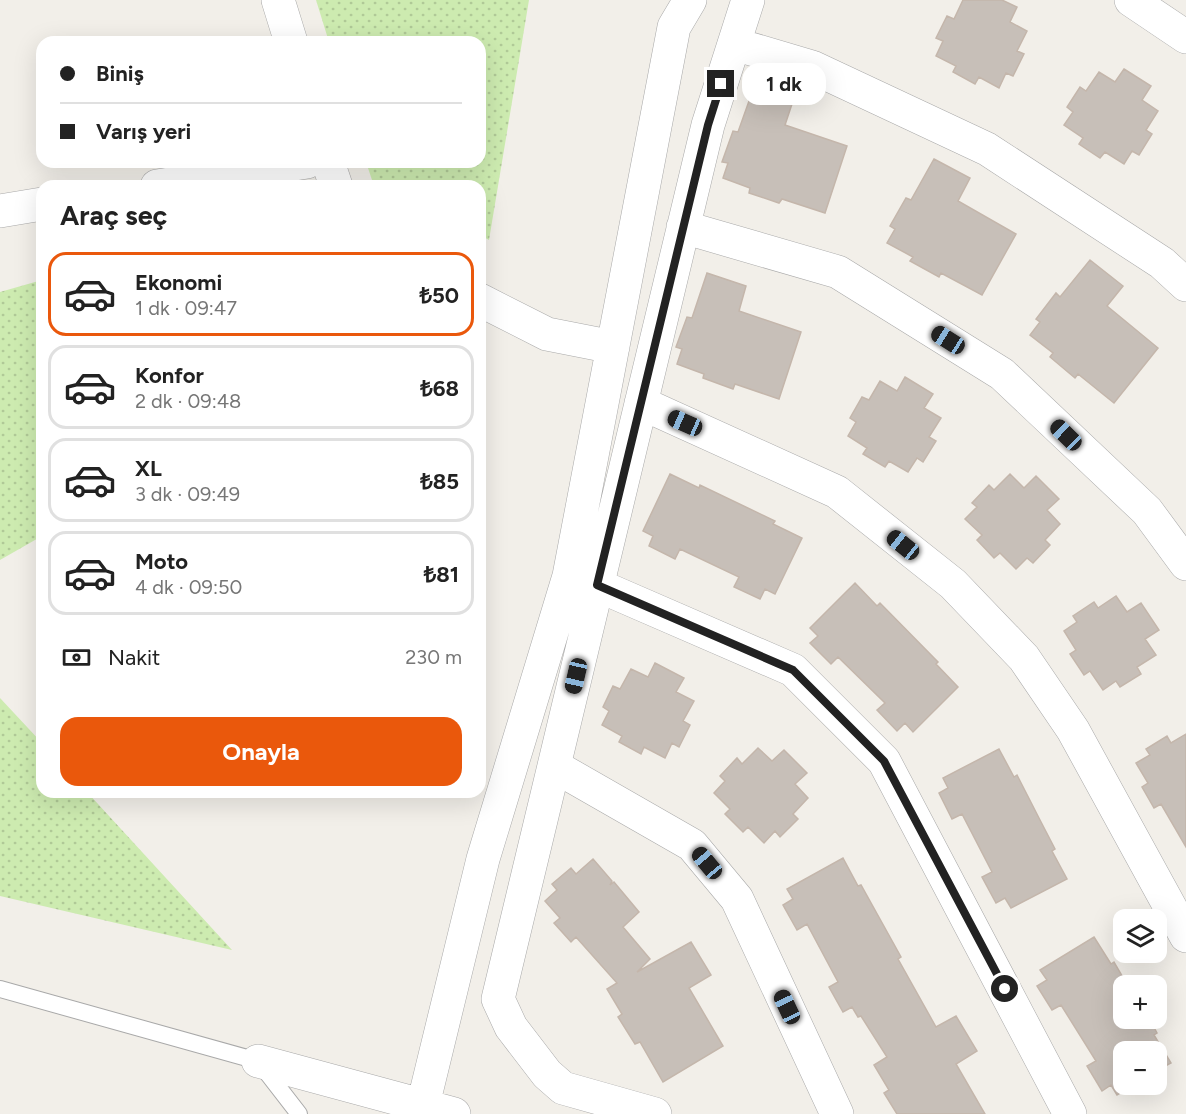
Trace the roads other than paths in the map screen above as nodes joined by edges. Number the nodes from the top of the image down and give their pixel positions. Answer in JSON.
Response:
{"nodes":[{"id":1,"x":278,"y":0,"type":"edge"},
{"id":2,"x":690,"y":0,"type":"edge"},
{"id":3,"x":748,"y":0,"type":"edge"},
{"id":4,"x":1131,"y":0,"type":"edge"},
{"id":5,"x":289,"y":36,"type":"edge"},
{"id":6,"x":1186,"y":37,"type":"edge"},
{"id":7,"x":734,"y":44,"type":"junction"},
{"id":8,"x":270,"y":168,"type":"edge"},
{"id":9,"x":194,"y":180,"type":"edge"},
{"id":10,"x":36,"y":205,"type":"edge"},
{"id":11,"x":0,"y":211,"type":"edge"},
{"id":12,"x":684,"y":227,"type":"junction"},
{"id":13,"x":1186,"y":285,"type":"edge"},
{"id":14,"x":486,"y":303,"type":"edge"},
{"id":15,"x":613,"y":346,"type":"junction"},
{"id":16,"x":641,"y":403,"type":"junction"},
{"id":17,"x":1186,"y":564,"type":"edge"},
{"id":18,"x":597,"y":585,"type":"junction"},
{"id":19,"x":554,"y":766,"type":"junction"},
{"id":20,"x":1186,"y":936,"type":"edge"},
{"id":21,"x":0,"y":989,"type":"edge"},
{"id":22,"x":258,"y":1061,"type":"junction"},
{"id":23,"x":421,"y":1110,"type":"edge"},
{"id":24,"x":299,"y":1114,"type":"edge"},
{"id":25,"x":454,"y":1114,"type":"edge"},
{"id":26,"x":655,"y":1114,"type":"edge"},
{"id":27,"x":837,"y":1114,"type":"edge"},
{"id":28,"x":1070,"y":1114,"type":"edge"}],
"edges":[{"from":1,"to":5,"type":"street"},
{"from":2,"to":15,"type":"street"},
{"from":3,"to":7,"type":"street"},
{"from":4,"to":6,"type":"street"},
{"from":7,"to":12,"type":"street"},
{"from":7,"to":13,"type":"street"},
{"from":8,"to":9,"type":"street"},
{"from":10,"to":11,"type":"street"},
{"from":12,"to":16,"type":"street"},
{"from":12,"to":17,"type":"street"},
{"from":14,"to":15,"type":"street"},
{"from":15,"to":23,"type":"street"},
{"from":16,"to":18,"type":"street"},
{"from":16,"to":20,"type":"street"},
{"from":18,"to":19,"type":"street"},
{"from":18,"to":28,"type":"street"},
{"from":19,"to":26,"type":"street"},
{"from":19,"to":27,"type":"street"},
{"from":21,"to":22,"type":"lane"},
{"from":22,"to":23,"type":"street"},
{"from":22,"to":24,"type":"lane"},
{"from":23,"to":25,"type":"street"}]}
